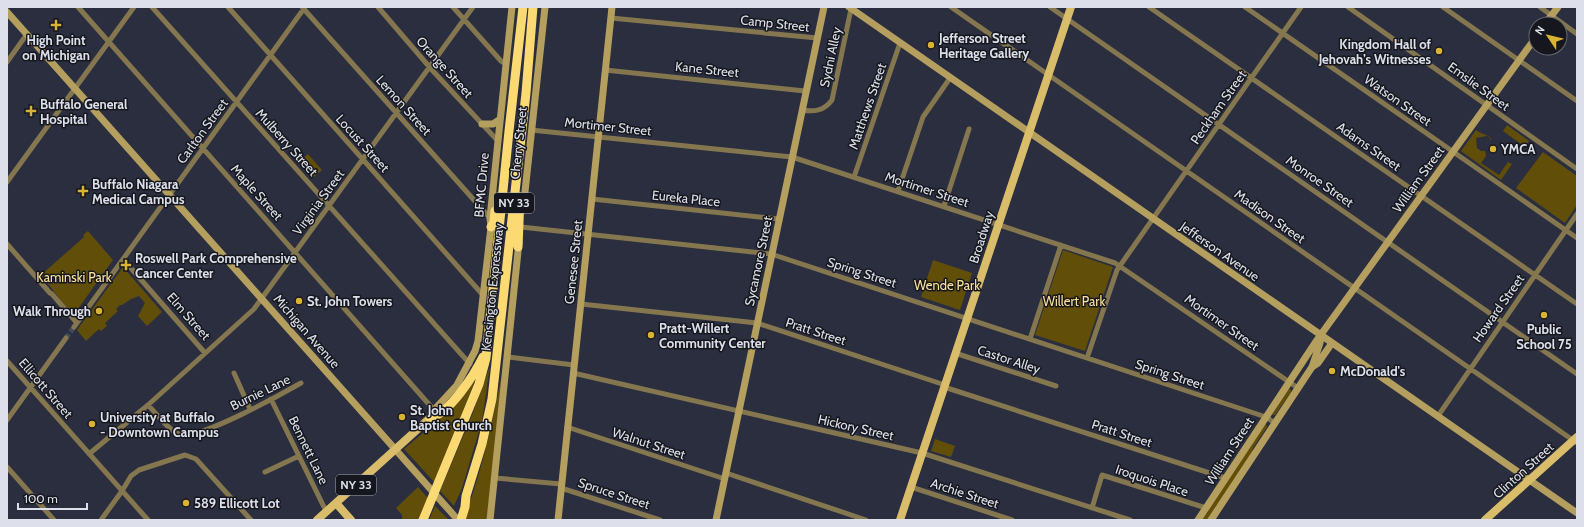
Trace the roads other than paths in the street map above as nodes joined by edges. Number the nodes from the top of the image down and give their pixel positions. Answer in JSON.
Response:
{"nodes":[{"id":1,"x":78,"y":7,"type":"edge"},
{"id":2,"x":134,"y":7,"type":"edge"},
{"id":3,"x":152,"y":7,"type":"edge"},
{"id":4,"x":228,"y":7,"type":"edge"},
{"id":5,"x":378,"y":7,"type":"edge"},
{"id":6,"x":453,"y":7,"type":"edge"},
{"id":7,"x":472,"y":7,"type":"edge"},
{"id":8,"x":512,"y":7,"type":"edge"},
{"id":9,"x":523,"y":7,"type":"edge"},
{"id":10,"x":533,"y":7,"type":"edge"},
{"id":11,"x":545,"y":7,"type":"edge"},
{"id":12,"x":612,"y":7,"type":"edge"},
{"id":13,"x":824,"y":7,"type":"edge"},
{"id":14,"x":951,"y":7,"type":"edge"},
{"id":15,"x":1050,"y":7,"type":"edge"},
{"id":16,"x":1071,"y":7,"type":"edge"},
{"id":17,"x":1149,"y":7,"type":"edge"},
{"id":18,"x":1245,"y":7,"type":"edge"},
{"id":19,"x":1301,"y":7,"type":"edge"},
{"id":20,"x":1348,"y":7,"type":"edge"},
{"id":21,"x":1443,"y":7,"type":"edge"},
{"id":22,"x":1540,"y":7,"type":"edge"},
{"id":23,"x":1558,"y":7,"type":"edge"},
{"id":24,"x":304,"y":8,"type":"edge"},
{"id":25,"x":850,"y":8,"type":"edge"},
{"id":26,"x":8,"y":13,"type":"edge"},
{"id":27,"x":1552,"y":15,"type":"junction"},
{"id":28,"x":611,"y":18,"type":"junction"},
{"id":29,"x":463,"y":19,"type":"junction"},
{"id":30,"x":1067,"y":19,"type":"junction"},
{"id":31,"x":1283,"y":33,"type":"junction"},
{"id":32,"x":27,"y":34,"type":"junction"},
{"id":33,"x":1577,"y":34,"type":"edge"},
{"id":34,"x":817,"y":38,"type":"junction"},
{"id":35,"x":109,"y":42,"type":"junction"},
{"id":36,"x":900,"y":43,"type":"junction"},
{"id":37,"x":1528,"y":48,"type":"edge"},
{"id":38,"x":270,"y":55,"type":"junction"},
{"id":39,"x":1519,"y":60,"type":"junction"},
{"id":40,"x":7,"y":62,"type":"edge"},
{"id":41,"x":506,"y":64,"type":"junction"},
{"id":42,"x":429,"y":66,"type":"junction"},
{"id":43,"x":605,"y":70,"type":"junction"},
{"id":44,"x":1048,"y":75,"type":"junction"},
{"id":45,"x":950,"y":78,"type":"junction"},
{"id":46,"x":1251,"y":78,"type":"junction"},
{"id":47,"x":75,"y":88,"type":"junction"},
{"id":48,"x":805,"y":91,"type":"junction"},
{"id":49,"x":526,"y":93,"type":"junction"},
{"id":50,"x":1577,"y":101,"type":"edge"},
{"id":51,"x":236,"y":102,"type":"junction"},
{"id":52,"x":1487,"y":105,"type":"junction"},
{"id":53,"x":802,"y":110,"type":"junction"},
{"id":54,"x":396,"y":113,"type":"junction"},
{"id":55,"x":499,"y":120,"type":"junction"},
{"id":56,"x":482,"y":124,"type":"junction"},
{"id":57,"x":1219,"y":125,"type":"junction"},
{"id":58,"x":969,"y":129,"type":"dead end"},
{"id":59,"x":531,"y":130,"type":"junction"},
{"id":60,"x":509,"y":131,"type":"junction"},
{"id":61,"x":1029,"y":133,"type":"junction"},
{"id":62,"x":598,"y":136,"type":"junction"},
{"id":63,"x":497,"y":140,"type":"junction"},
{"id":64,"x":203,"y":148,"type":"junction"},
{"id":65,"x":1453,"y":152,"type":"junction"},
{"id":66,"x":792,"y":157,"type":"junction"},
{"id":67,"x":363,"y":159,"type":"junction"},
{"id":68,"x":1577,"y":169,"type":"edge"},
{"id":69,"x":1187,"y":171,"type":"junction"},
{"id":70,"x":854,"y":177,"type":"junction"},
{"id":71,"x":7,"y":182,"type":"edge"},
{"id":72,"x":898,"y":191,"type":"junction"},
{"id":73,"x":170,"y":194,"type":"junction"},
{"id":74,"x":1421,"y":196,"type":"junction"},
{"id":75,"x":592,"y":199,"type":"junction"},
{"id":76,"x":329,"y":206,"type":"junction"},
{"id":77,"x":944,"y":206,"type":"junction"},
{"id":78,"x":1577,"y":214,"type":"edge"},
{"id":79,"x":778,"y":219,"type":"junction"},
{"id":80,"x":1153,"y":219,"type":"junction"},
{"id":81,"x":490,"y":222,"type":"junction"},
{"id":82,"x":998,"y":224,"type":"junction"},
{"id":83,"x":521,"y":227,"type":"junction"},
{"id":84,"x":1566,"y":230,"type":"junction"},
{"id":85,"x":588,"y":235,"type":"junction"},
{"id":86,"x":1577,"y":238,"type":"edge"},
{"id":87,"x":1388,"y":242,"type":"junction"},
{"id":88,"x":7,"y":244,"type":"edge"},
{"id":89,"x":1061,"y":245,"type":"junction"},
{"id":90,"x":518,"y":247,"type":"junction"},
{"id":91,"x":296,"y":252,"type":"junction"},
{"id":92,"x":771,"y":254,"type":"junction"},
{"id":93,"x":123,"y":259,"type":"junction"},
{"id":94,"x":1120,"y":266,"type":"junction"},
{"id":95,"x":1535,"y":275,"type":"junction"},
{"id":96,"x":1354,"y":288,"type":"junction"},
{"id":97,"x":482,"y":294,"type":"junction"},
{"id":98,"x":262,"y":299,"type":"junction"},
{"id":99,"x":581,"y":304,"type":"junction"},
{"id":100,"x":1577,"y":304,"type":"edge"},
{"id":101,"x":967,"y":318,"type":"junction"},
{"id":102,"x":1502,"y":321,"type":"junction"},
{"id":103,"x":757,"y":323,"type":"junction"},
{"id":104,"x":489,"y":329,"type":"junction"},
{"id":105,"x":1321,"y":335,"type":"junction"},
{"id":106,"x":66,"y":338,"type":"tunnel mouth"},
{"id":107,"x":1030,"y":339,"type":"junction"},
{"id":108,"x":1332,"y":343,"type":"junction"},
{"id":109,"x":205,"y":353,"type":"junction"},
{"id":110,"x":956,"y":353,"type":"junction"},
{"id":111,"x":508,"y":357,"type":"junction"},
{"id":112,"x":1087,"y":358,"type":"junction"},
{"id":113,"x":7,"y":361,"type":"edge"},
{"id":114,"x":470,"y":364,"type":"junction"},
{"id":115,"x":574,"y":365,"type":"junction"},
{"id":116,"x":1312,"y":367,"type":"junction"},
{"id":117,"x":1470,"y":368,"type":"junction"},
{"id":118,"x":234,"y":373,"type":"dead end"},
{"id":119,"x":573,"y":373,"type":"junction"},
{"id":120,"x":1577,"y":374,"type":"edge"},
{"id":121,"x":1289,"y":382,"type":"junction"},
{"id":122,"x":301,"y":383,"type":"dead end"},
{"id":123,"x":944,"y":386,"type":"junction"},
{"id":124,"x":1056,"y":386,"type":"dead end"},
{"id":125,"x":30,"y":387,"type":"junction"},
{"id":126,"x":1298,"y":388,"type":"junction"},
{"id":127,"x":272,"y":399,"type":"junction"},
{"id":128,"x":148,"y":405,"type":"junction"},
{"id":129,"x":250,"y":409,"type":"junction"},
{"id":130,"x":739,"y":411,"type":"junction"},
{"id":131,"x":432,"y":414,"type":"junction"},
{"id":132,"x":1438,"y":416,"type":"junction"},
{"id":133,"x":1266,"y":417,"type":"junction"},
{"id":134,"x":7,"y":420,"type":"edge"},
{"id":135,"x":1275,"y":423,"type":"junction"},
{"id":136,"x":568,"y":427,"type":"junction"},
{"id":137,"x":1576,"y":440,"type":"edge"},
{"id":138,"x":395,"y":450,"type":"junction"},
{"id":139,"x":922,"y":453,"type":"junction"},
{"id":140,"x":90,"y":454,"type":"junction"},
{"id":141,"x":299,"y":456,"type":"junction"},
{"id":142,"x":7,"y":467,"type":"edge"},
{"id":143,"x":265,"y":472,"type":"dead end"},
{"id":144,"x":725,"y":476,"type":"junction"},
{"id":145,"x":495,"y":478,"type":"junction"},
{"id":146,"x":1226,"y":478,"type":"junction"},
{"id":147,"x":1530,"y":480,"type":"junction"},
{"id":148,"x":561,"y":486,"type":"junction"},
{"id":149,"x":911,"y":487,"type":"junction"},
{"id":150,"x":122,"y":492,"type":"junction"},
{"id":151,"x":466,"y":496,"type":"junction"},
{"id":152,"x":336,"y":503,"type":"junction"},
{"id":153,"x":1092,"y":508,"type":"junction"},
{"id":154,"x":1206,"y":508,"type":"junction"},
{"id":155,"x":326,"y":511,"type":"junction"},
{"id":156,"x":1577,"y":513,"type":"edge"},
{"id":157,"x":54,"y":520,"type":"edge"},
{"id":158,"x":102,"y":520,"type":"edge"},
{"id":159,"x":148,"y":520,"type":"edge"},
{"id":160,"x":251,"y":520,"type":"edge"},
{"id":161,"x":317,"y":520,"type":"edge"},
{"id":162,"x":351,"y":520,"type":"edge"},
{"id":163,"x":423,"y":520,"type":"edge"},
{"id":164,"x":454,"y":520,"type":"edge"},
{"id":165,"x":458,"y":520,"type":"edge"},
{"id":166,"x":461,"y":520,"type":"edge"},
{"id":167,"x":490,"y":520,"type":"edge"},
{"id":168,"x":558,"y":520,"type":"edge"},
{"id":169,"x":660,"y":520,"type":"edge"},
{"id":170,"x":716,"y":520,"type":"edge"},
{"id":171,"x":866,"y":520,"type":"edge"},
{"id":172,"x":900,"y":520,"type":"edge"},
{"id":173,"x":1012,"y":520,"type":"edge"},
{"id":174,"x":1130,"y":520,"type":"edge"},
{"id":175,"x":1198,"y":520,"type":"edge"},
{"id":176,"x":1210,"y":520,"type":"edge"},
{"id":177,"x":1485,"y":520,"type":"edge"}],
"edges":[{"from":1,"to":35,"type":"street","name":"Maple Street"},
{"from":2,"to":35,"type":"street"},
{"from":3,"to":51,"type":"street","name":"Mulberry Street"},
{"from":4,"to":38,"type":"street","name":"Locust Street"},
{"from":5,"to":42,"type":"street","name":"Orange Street"},
{"from":6,"to":29,"type":"street"},
{"from":7,"to":29,"type":"street","name":"Virginia Street"},
{"from":8,"to":41,"type":"street","name":"BFMC Drive"},
{"from":9,"to":60,"type":"highway","name":"Kensington Expressway","number":"NY 33"},
{"from":10,"to":49,"type":"highway","name":"Kensington Expressway","number":"NY 33"},
{"from":11,"to":59,"type":"street","name":"Cherry Street"},
{"from":12,"to":28,"type":"street","name":"Genesee Street"},
{"from":13,"to":34,"type":"street","name":"Sycamore Street"},
{"from":14,"to":44,"type":"street","name":"Madison Street"},
{"from":15,"to":30,"type":"street","name":"Monroe Street"},
{"from":16,"to":30,"type":"main road","name":"Broadway"},
{"from":17,"to":46,"type":"street","name":"Adams Street"},
{"from":18,"to":31,"type":"street","name":"Watson Street"},
{"from":19,"to":31,"type":"street","name":"Peckham Street"},
{"from":20,"to":52,"type":"street","name":"Emslie Street"},
{"from":21,"to":39,"type":"street"},
{"from":22,"to":27,"type":"street"},
{"from":23,"to":27,"type":"street"},
{"from":24,"to":38,"type":"street","name":"Carlton Street"},
{"from":24,"to":54,"type":"street","name":"Lemon Street"},
{"from":25,"to":36,"type":"street","name":"Jefferson Avenue"},
{"from":25,"to":53,"type":"street","name":"Sydni Alley"},
{"from":26,"to":32,"type":"street","name":"Michigan Avenue"},
{"from":27,"to":33,"type":"street"},
{"from":28,"to":34,"type":"street","name":"Camp Street"},
{"from":28,"to":43,"type":"street","name":"Genesee Street"},
{"from":29,"to":41,"type":"street"},
{"from":29,"to":42,"type":"street","name":"Virginia Street"},
{"from":30,"to":44,"type":"main road","name":"Broadway"},
{"from":30,"to":57,"type":"street","name":"Monroe Street"},
{"from":31,"to":46,"type":"street","name":"Peckham Street"},
{"from":31,"to":65,"type":"street","name":"Watson Street"},
{"from":32,"to":40,"type":"street"},
{"from":32,"to":47,"type":"street","name":"Michigan Avenue"},
{"from":34,"to":48,"type":"street","name":"Sycamore Street"},
{"from":35,"to":47,"type":"street"},
{"from":35,"to":64,"type":"street","name":"Maple Street"},
{"from":36,"to":45,"type":"street","name":"Jefferson Avenue"},
{"from":36,"to":70,"type":"street","name":"Matthews Street"},
{"from":37,"to":39,"type":"street","name":"William Street"},
{"from":38,"to":51,"type":"street","name":"Carlton Street"},
{"from":38,"to":67,"type":"street","name":"Locust Street"},
{"from":39,"to":50,"type":"street"},
{"from":39,"to":52,"type":"street","name":"William Street"},
{"from":41,"to":55,"type":"street","name":"BFMC Drive"},
{"from":42,"to":54,"type":"street","name":"Virginia Street"},
{"from":42,"to":56,"type":"street","name":"Orange Street"},
{"from":43,"to":48,"type":"street","name":"Kane Street"},
{"from":43,"to":62,"type":"street","name":"Genesee Street"},
{"from":44,"to":61,"type":"main road","name":"Broadway"},
{"from":44,"to":69,"type":"street","name":"Madison Street"},
{"from":45,"to":61,"type":"street","name":"Jefferson Avenue"},
{"from":45,"to":72,"type":"street"},
{"from":46,"to":57,"type":"street","name":"Peckham Street"},
{"from":46,"to":74,"type":"street","name":"Adams Street"},
{"from":47,"to":71,"type":"street"},
{"from":47,"to":73,"type":"street","name":"Michigan Avenue"},
{"from":48,"to":53,"type":"street","name":"Sycamore Street"},
{"from":49,"to":90,"type":"highway"},
{"from":49,"to":151,"type":"highway","name":"Kensington Expressway","number":"NY 33"},
{"from":51,"to":64,"type":"street","name":"Carlton Street"},
{"from":51,"to":76,"type":"street","name":"Mulberry Street"},
{"from":52,"to":65,"type":"street","name":"William Street"},
{"from":52,"to":68,"type":"street","name":"Emslie Street"},
{"from":53,"to":66,"type":"street","name":"Sycamore Street"},
{"from":54,"to":67,"type":"street","name":"Virginia Street"},
{"from":54,"to":81,"type":"street","name":"Lemon Street"},
{"from":55,"to":56,"type":"street"},
{"from":55,"to":63,"type":"street","name":"BFMC Drive"},
{"from":56,"to":63,"type":"street","name":"Orange Street"},
{"from":57,"to":69,"type":"street","name":"Peckham Street"},
{"from":57,"to":87,"type":"street","name":"Monroe Street"},
{"from":58,"to":77,"type":"street"},
{"from":59,"to":62,"type":"street","name":"Mortimer Street"},
{"from":59,"to":83,"type":"street","name":"Cherry Street"},
{"from":60,"to":81,"type":"highway"},
{"from":60,"to":104,"type":"highway","name":"Kensington Expressway","number":"NY 33"},
{"from":61,"to":80,"type":"street","name":"Jefferson Avenue"},
{"from":61,"to":82,"type":"main road","name":"Broadway"},
{"from":62,"to":66,"type":"street","name":"Mortimer Street"},
{"from":62,"to":75,"type":"street","name":"Genesee Street"},
{"from":63,"to":81,"type":"street","name":"BFMC Drive"},
{"from":64,"to":73,"type":"street","name":"Carlton Street"},
{"from":64,"to":91,"type":"street","name":"Maple Street"},
{"from":65,"to":74,"type":"street","name":"William Street"},
{"from":65,"to":84,"type":"street","name":"Watson Street"},
{"from":66,"to":70,"type":"street","name":"Mortimer Street"},
{"from":66,"to":79,"type":"street","name":"Sycamore Street"},
{"from":67,"to":76,"type":"street","name":"Virginia Street"},
{"from":67,"to":97,"type":"street","name":"Locust Street"},
{"from":69,"to":80,"type":"street","name":"Peckham Street"},
{"from":69,"to":96,"type":"street","name":"Madison Street"},
{"from":70,"to":72,"type":"street","name":"Mortimer Street"},
{"from":72,"to":77,"type":"street","name":"Mortimer Street"},
{"from":73,"to":93,"type":"street","name":"Carlton Street"},
{"from":73,"to":98,"type":"street","name":"Michigan Avenue"},
{"from":74,"to":87,"type":"street","name":"William Street"},
{"from":74,"to":95,"type":"street","name":"Adams Street"},
{"from":75,"to":79,"type":"street","name":"Eureka Place"},
{"from":75,"to":85,"type":"street","name":"Genesee Street"},
{"from":76,"to":91,"type":"street","name":"Virginia Street"},
{"from":76,"to":114,"type":"street","name":"Mulberry Street"},
{"from":77,"to":82,"type":"street","name":"Mortimer Street"},
{"from":78,"to":84,"type":"street","name":"Howard Street"},
{"from":79,"to":92,"type":"street","name":"Sycamore Street"},
{"from":80,"to":94,"type":"street","name":"Peckham Street"},
{"from":80,"to":105,"type":"street","name":"Jefferson Avenue"},
{"from":81,"to":97,"type":"street","name":"BFMC Drive"},
{"from":82,"to":89,"type":"street","name":"Mortimer Street"},
{"from":82,"to":101,"type":"main road","name":"Broadway"},
{"from":83,"to":85,"type":"street","name":"Spring Street"},
{"from":83,"to":90,"type":"street","name":"Cherry Street"},
{"from":84,"to":86,"type":"street","name":"Watson Street"},
{"from":84,"to":95,"type":"street","name":"Howard Street"},
{"from":85,"to":92,"type":"street","name":"Spring Street"},
{"from":85,"to":99,"type":"street","name":"Genesee Street"},
{"from":87,"to":96,"type":"street","name":"William Street"},
{"from":87,"to":102,"type":"street","name":"Monroe Street"},
{"from":88,"to":93,"type":"street","name":"Carlton Street"},
{"from":89,"to":94,"type":"street","name":"Mortimer Street"},
{"from":89,"to":107,"type":"street"},
{"from":90,"to":111,"type":"street","name":"Cherry Street"},
{"from":91,"to":98,"type":"street","name":"Virginia Street"},
{"from":91,"to":131,"type":"street","name":"Maple Street"},
{"from":92,"to":101,"type":"street","name":"Spring Street"},
{"from":92,"to":103,"type":"street","name":"Sycamore Street"},
{"from":93,"to":109,"type":"street","name":"Elm Street"},
{"from":94,"to":112,"type":"street","name":"Peckham Street"},
{"from":94,"to":121,"type":"street","name":"Mortimer Street"},
{"from":95,"to":100,"type":"street","name":"Adams Street"},
{"from":95,"to":102,"type":"street","name":"Howard Street"},
{"from":96,"to":105,"type":"street","name":"William Street"},
{"from":96,"to":117,"type":"street","name":"Madison Street"},
{"from":97,"to":114,"type":"street","name":"BFMC Drive"},
{"from":98,"to":109,"type":"street","name":"Virginia Street"},
{"from":98,"to":138,"type":"street","name":"Michigan Avenue"},
{"from":99,"to":103,"type":"street","name":"Pratt Street"},
{"from":99,"to":115,"type":"street","name":"Genesee Street"},
{"from":101,"to":107,"type":"street","name":"Spring Street"},
{"from":101,"to":110,"type":"main road","name":"Broadway"},
{"from":102,"to":117,"type":"street","name":"Howard Street"},
{"from":102,"to":120,"type":"street","name":"Monroe Street"},
{"from":103,"to":123,"type":"street","name":"Pratt Street"},
{"from":103,"to":130,"type":"street","name":"Sycamore Street"},
{"from":104,"to":131,"type":"highway","number":"NY 33"},
{"from":104,"to":163,"type":"highway"},
{"from":105,"to":108,"type":"street","name":"Jefferson Avenue"},
{"from":105,"to":116,"type":"street","name":"William Street"},
{"from":105,"to":121,"type":"street","name":"William Street"},
{"from":106,"to":125,"type":"street"},
{"from":107,"to":112,"type":"street","name":"Spring Street"},
{"from":108,"to":116,"type":"street"},
{"from":108,"to":132,"type":"street","name":"Jefferson Avenue"},
{"from":109,"to":128,"type":"street","name":"Virginia Street"},
{"from":110,"to":123,"type":"main road","name":"Broadway"},
{"from":110,"to":124,"type":"street","name":"Castor Alley"},
{"from":111,"to":115,"type":"street"},
{"from":111,"to":145,"type":"street","name":"Cherry Street"},
{"from":112,"to":133,"type":"street","name":"Spring Street"},
{"from":113,"to":125,"type":"street","name":"Ellicott Street"},
{"from":114,"to":131,"type":"street","name":"BFMC Drive"},
{"from":115,"to":119,"type":"street","name":"Genesee Street"},
{"from":116,"to":126,"type":"street","name":"William Street"},
{"from":117,"to":132,"type":"street","name":"Howard Street"},
{"from":117,"to":137,"type":"street","name":"Madison Street"},
{"from":118,"to":129,"type":"street"},
{"from":119,"to":130,"type":"street","name":"Hickory Street"},
{"from":119,"to":136,"type":"street","name":"Genesee Street"},
{"from":121,"to":126,"type":"street","name":"Mortimer Street"},
{"from":121,"to":133,"type":"street","name":"William Street"},
{"from":122,"to":127,"type":"street","name":"Burnie Lane"},
{"from":123,"to":139,"type":"main road","name":"Broadway"},
{"from":123,"to":146,"type":"street","name":"Pratt Street"},
{"from":125,"to":134,"type":"street"},
{"from":125,"to":140,"type":"street","name":"Ellicott Street"},
{"from":126,"to":135,"type":"street","name":"William Street"},
{"from":127,"to":129,"type":"street","name":"Burnie Lane"},
{"from":127,"to":141,"type":"street","name":"Bennett Lane"},
{"from":128,"to":129,"type":"street","name":"Burnie Lane"},
{"from":128,"to":140,"type":"street","name":"Virginia Street"},
{"from":130,"to":139,"type":"street","name":"Hickory Street"},
{"from":130,"to":144,"type":"street","name":"Sycamore Street"},
{"from":131,"to":138,"type":"main road","number":"NY 33"},
{"from":132,"to":147,"type":"street","name":"Jefferson Avenue"},
{"from":133,"to":135,"type":"street","name":"Spring Street"},
{"from":133,"to":146,"type":"street","name":"William Street"},
{"from":135,"to":176,"type":"street","name":"William Street"},
{"from":136,"to":144,"type":"street","name":"Walnut Street"},
{"from":136,"to":148,"type":"street","name":"Genesee Street"},
{"from":137,"to":147,"type":"main road","name":"Clinton Street"},
{"from":138,"to":152,"type":"main road","number":"NY 33"},
{"from":138,"to":165,"type":"street","name":"Michigan Avenue"},
{"from":139,"to":149,"type":"main road","name":"Broadway"},
{"from":139,"to":153,"type":"street","name":"Hickory Street"},
{"from":140,"to":150,"type":"street","name":"Ellicott Street"},
{"from":141,"to":143,"type":"street"},
{"from":141,"to":155,"type":"street","name":"Bennett Lane"},
{"from":142,"to":157,"type":"street"},
{"from":144,"to":170,"type":"street","name":"Sycamore Street"},
{"from":144,"to":171,"type":"street","name":"Walnut Street"},
{"from":145,"to":148,"type":"street","name":"Spruce Street"},
{"from":145,"to":167,"type":"street","name":"Cherry Street"},
{"from":146,"to":154,"type":"street","name":"William Street"},
{"from":147,"to":156,"type":"street","name":"Jefferson Avenue"},
{"from":147,"to":177,"type":"main road","name":"Clinton Street"},
{"from":148,"to":168,"type":"street","name":"Genesee Street"},
{"from":148,"to":169,"type":"street","name":"Spruce Street"},
{"from":149,"to":172,"type":"main road","name":"Broadway"},
{"from":149,"to":173,"type":"street","name":"Archie Street"},
{"from":150,"to":158,"type":"street"},
{"from":150,"to":159,"type":"street","name":"Ellicott Street"},
{"from":150,"to":160,"type":"street"},
{"from":151,"to":164,"type":"highway","number":"NY 33"},
{"from":151,"to":166,"type":"highway"},
{"from":152,"to":155,"type":"main road","number":"NY 33"},
{"from":152,"to":162,"type":"main road"},
{"from":153,"to":154,"type":"street","name":"Iroquois Place"},
{"from":153,"to":174,"type":"street","name":"Hickory Street"},
{"from":154,"to":175,"type":"street","name":"William Street"},
{"from":155,"to":161,"type":"main road","number":"NY 33"}]}
